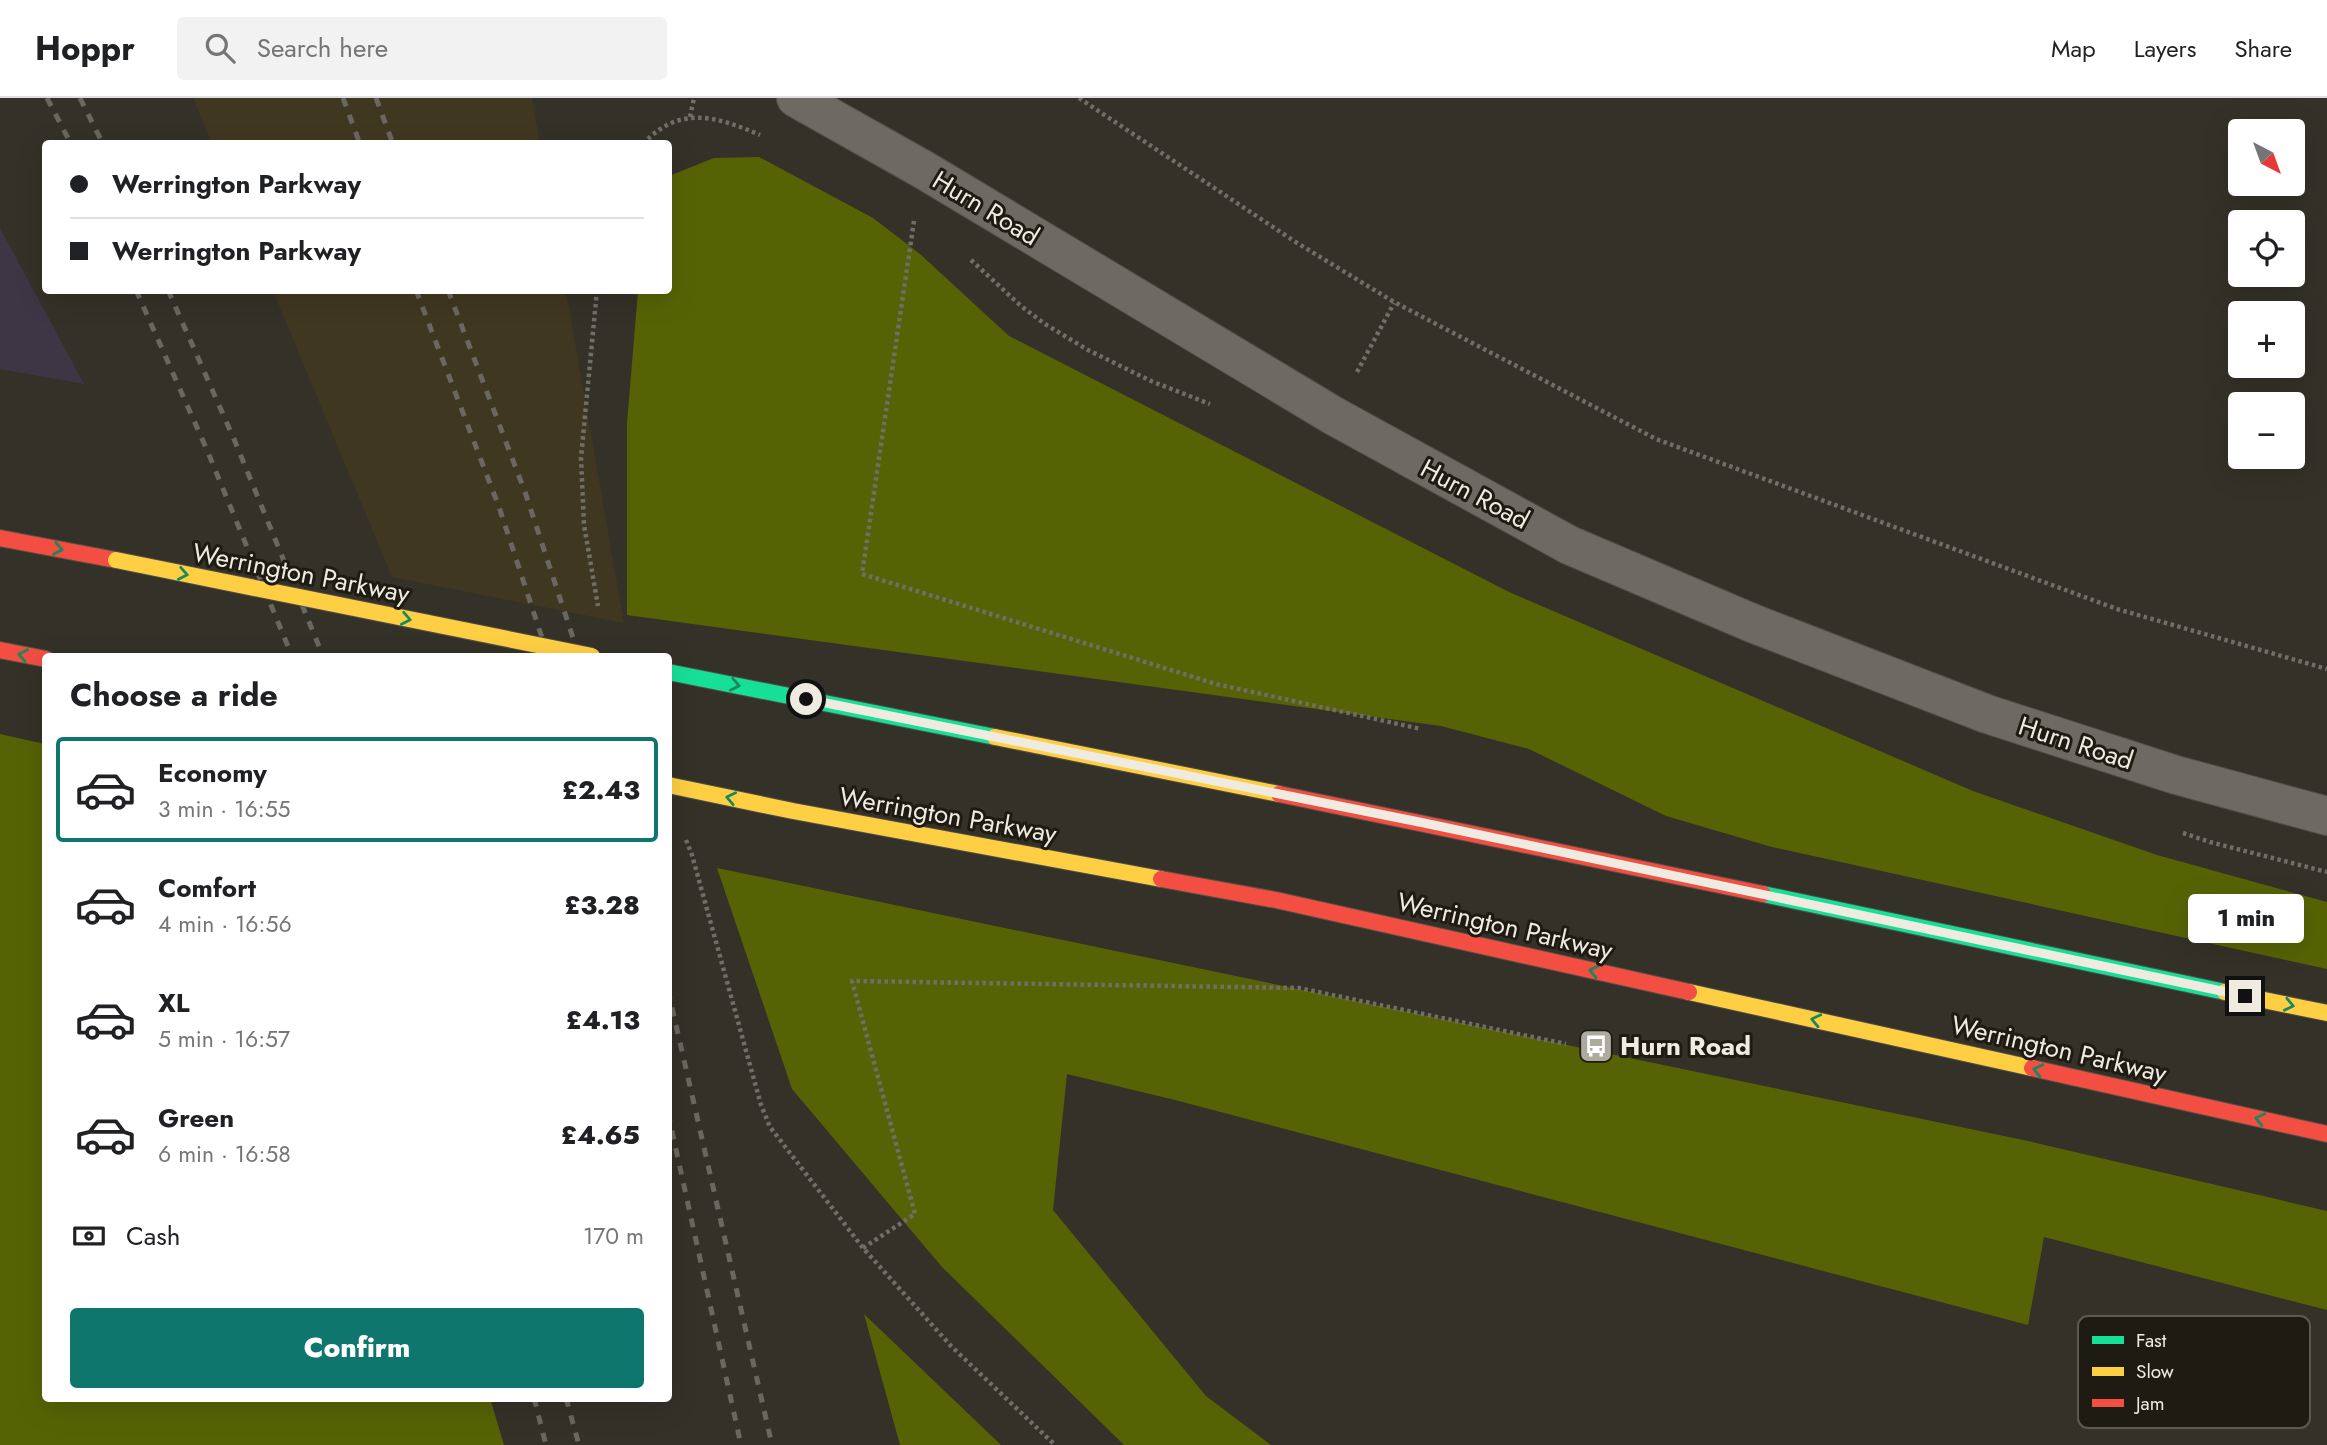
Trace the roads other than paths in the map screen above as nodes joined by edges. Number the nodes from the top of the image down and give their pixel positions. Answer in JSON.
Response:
{"nodes":[{"id":1,"x":796,"y":98,"type":"edge"},
{"id":2,"x":0,"y":538,"type":"edge"},
{"id":3,"x":0,"y":650,"type":"edge"},
{"id":4,"x":577,"y":653,"type":"edge"},
{"id":5,"x":42,"y":658,"type":"edge"},
{"id":6,"x":672,"y":673,"type":"edge"},
{"id":7,"x":672,"y":786,"type":"edge"},
{"id":8,"x":2327,"y":816,"type":"edge"},
{"id":9,"x":2327,"y":1013,"type":"edge"},
{"id":10,"x":2327,"y":1134,"type":"edge"}],
"edges":[{"from":1,"to":8,"type":"street","name":"Hurn Road"},
{"from":2,"to":4,"type":"highway","name":"Werrington Parkway","one_way":true,"bridge":true},
{"from":5,"to":3,"type":"highway","one_way":true},
{"from":6,"to":9,"type":"highway","one_way":true},
{"from":10,"to":7,"type":"highway","name":"Werrington Parkway","one_way":true}]}
